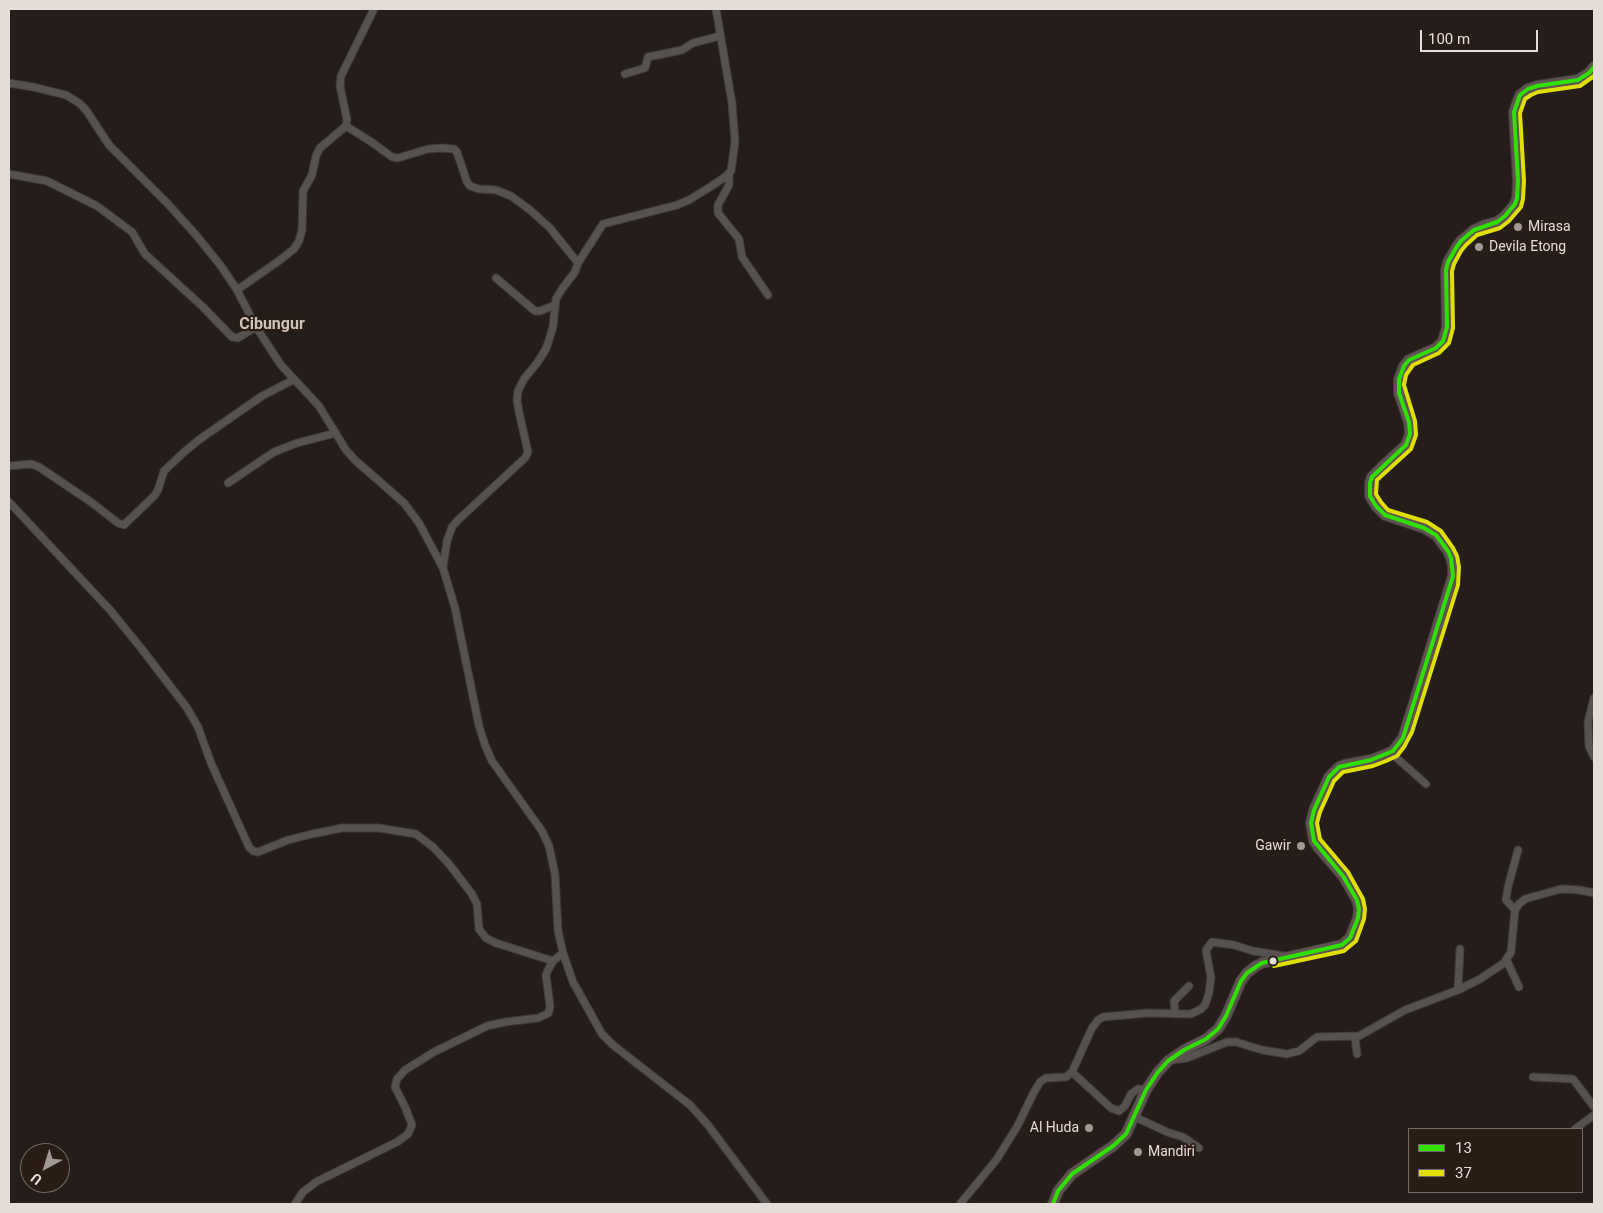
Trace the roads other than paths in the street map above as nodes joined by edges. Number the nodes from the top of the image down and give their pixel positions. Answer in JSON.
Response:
{"nodes":[{"id":1,"x":374,"y":9,"type":"edge"},
{"id":2,"x":716,"y":9,"type":"edge"},
{"id":3,"x":720,"y":36,"type":"junction"},
{"id":4,"x":1594,"y":67,"type":"edge"},
{"id":5,"x":625,"y":74,"type":"dead end"},
{"id":6,"x":9,"y":84,"type":"edge"},
{"id":7,"x":346,"y":126,"type":"junction"},
{"id":8,"x":730,"y":173,"type":"junction"},
{"id":9,"x":9,"y":174,"type":"edge"},
{"id":10,"x":578,"y":263,"type":"junction"},
{"id":11,"x":496,"y":278,"type":"dead end"},
{"id":12,"x":237,"y":290,"type":"junction"},
{"id":13,"x":768,"y":295,"type":"dead end"},
{"id":14,"x":555,"y":305,"type":"junction"},
{"id":15,"x":256,"y":327,"type":"junction"},
{"id":16,"x":293,"y":380,"type":"junction"},
{"id":17,"x":336,"y":433,"type":"junction"},
{"id":18,"x":9,"y":466,"type":"edge"},
{"id":19,"x":228,"y":483,"type":"dead end"},
{"id":20,"x":9,"y":502,"type":"edge"},
{"id":21,"x":443,"y":568,"type":"junction"},
{"id":22,"x":1594,"y":698,"type":"edge"},
{"id":23,"x":1390,"y":752,"type":"junction"},
{"id":24,"x":1594,"y":757,"type":"edge"},
{"id":25,"x":1426,"y":784,"type":"dead end"},
{"id":26,"x":1518,"y":850,"type":"dead end"},
{"id":27,"x":1594,"y":893,"type":"edge"},
{"id":28,"x":1515,"y":910,"type":"junction"},
{"id":29,"x":1460,"y":948,"type":"dead end"},
{"id":30,"x":562,"y":953,"type":"junction"},
{"id":31,"x":1286,"y":957,"type":"junction"},
{"id":32,"x":553,"y":961,"type":"junction"},
{"id":33,"x":1507,"y":961,"type":"junction"},
{"id":34,"x":1189,"y":986,"type":"dead end"},
{"id":35,"x":1519,"y":987,"type":"dead end"},
{"id":36,"x":1458,"y":990,"type":"junction"},
{"id":37,"x":1174,"y":1014,"type":"junction"},
{"id":38,"x":1354,"y":1037,"type":"junction"},
{"id":39,"x":1357,"y":1054,"type":"dead end"},
{"id":40,"x":1168,"y":1061,"type":"junction"},
{"id":41,"x":1072,"y":1072,"type":"junction"},
{"id":42,"x":1533,"y":1077,"type":"dead end"},
{"id":43,"x":1146,"y":1090,"type":"junction"},
{"id":44,"x":1594,"y":1107,"type":"edge"},
{"id":45,"x":1135,"y":1117,"type":"junction"},
{"id":46,"x":1592,"y":1117,"type":"edge"},
{"id":47,"x":1594,"y":1125,"type":"edge"},
{"id":48,"x":1576,"y":1128,"type":"edge"},
{"id":49,"x":1199,"y":1148,"type":"dead end"},
{"id":50,"x":295,"y":1204,"type":"edge"},
{"id":51,"x":767,"y":1204,"type":"edge"},
{"id":52,"x":960,"y":1204,"type":"edge"},
{"id":53,"x":1053,"y":1204,"type":"edge"}],
"edges":[{"from":1,"to":7,"type":"street"},
{"from":2,"to":3,"type":"street"},
{"from":3,"to":5,"type":"street"},
{"from":3,"to":8,"type":"street"},
{"from":4,"to":23,"type":"main road"},
{"from":6,"to":12,"type":"street"},
{"from":7,"to":10,"type":"street"},
{"from":7,"to":12,"type":"street"},
{"from":8,"to":10,"type":"street"},
{"from":8,"to":13,"type":"street"},
{"from":9,"to":15,"type":"street"},
{"from":10,"to":14,"type":"street"},
{"from":11,"to":14,"type":"street"},
{"from":12,"to":15,"type":"street"},
{"from":14,"to":21,"type":"street"},
{"from":15,"to":16,"type":"street"},
{"from":16,"to":17,"type":"street"},
{"from":16,"to":18,"type":"street"},
{"from":17,"to":19,"type":"street"},
{"from":17,"to":21,"type":"street"},
{"from":20,"to":32,"type":"street"},
{"from":21,"to":30,"type":"street"},
{"from":22,"to":24,"type":"street"},
{"from":23,"to":25,"type":"street"},
{"from":23,"to":31,"type":"main road"},
{"from":26,"to":28,"type":"street"},
{"from":27,"to":28,"type":"street"},
{"from":28,"to":33,"type":"street"},
{"from":29,"to":36,"type":"street"},
{"from":30,"to":32,"type":"street"},
{"from":30,"to":51,"type":"street"},
{"from":31,"to":37,"type":"street"},
{"from":31,"to":40,"type":"main road"},
{"from":32,"to":50,"type":"street"},
{"from":33,"to":35,"type":"street"},
{"from":33,"to":36,"type":"street"},
{"from":34,"to":37,"type":"street"},
{"from":36,"to":38,"type":"street"},
{"from":37,"to":41,"type":"street"},
{"from":38,"to":39,"type":"street"},
{"from":38,"to":40,"type":"street"},
{"from":40,"to":43,"type":"main road"},
{"from":41,"to":43,"type":"street"},
{"from":41,"to":52,"type":"street"},
{"from":42,"to":44,"type":"street"},
{"from":43,"to":45,"type":"main road"},
{"from":45,"to":49,"type":"street"},
{"from":45,"to":53,"type":"main road"},
{"from":46,"to":47,"type":"street"},
{"from":46,"to":48,"type":"street"}]}
